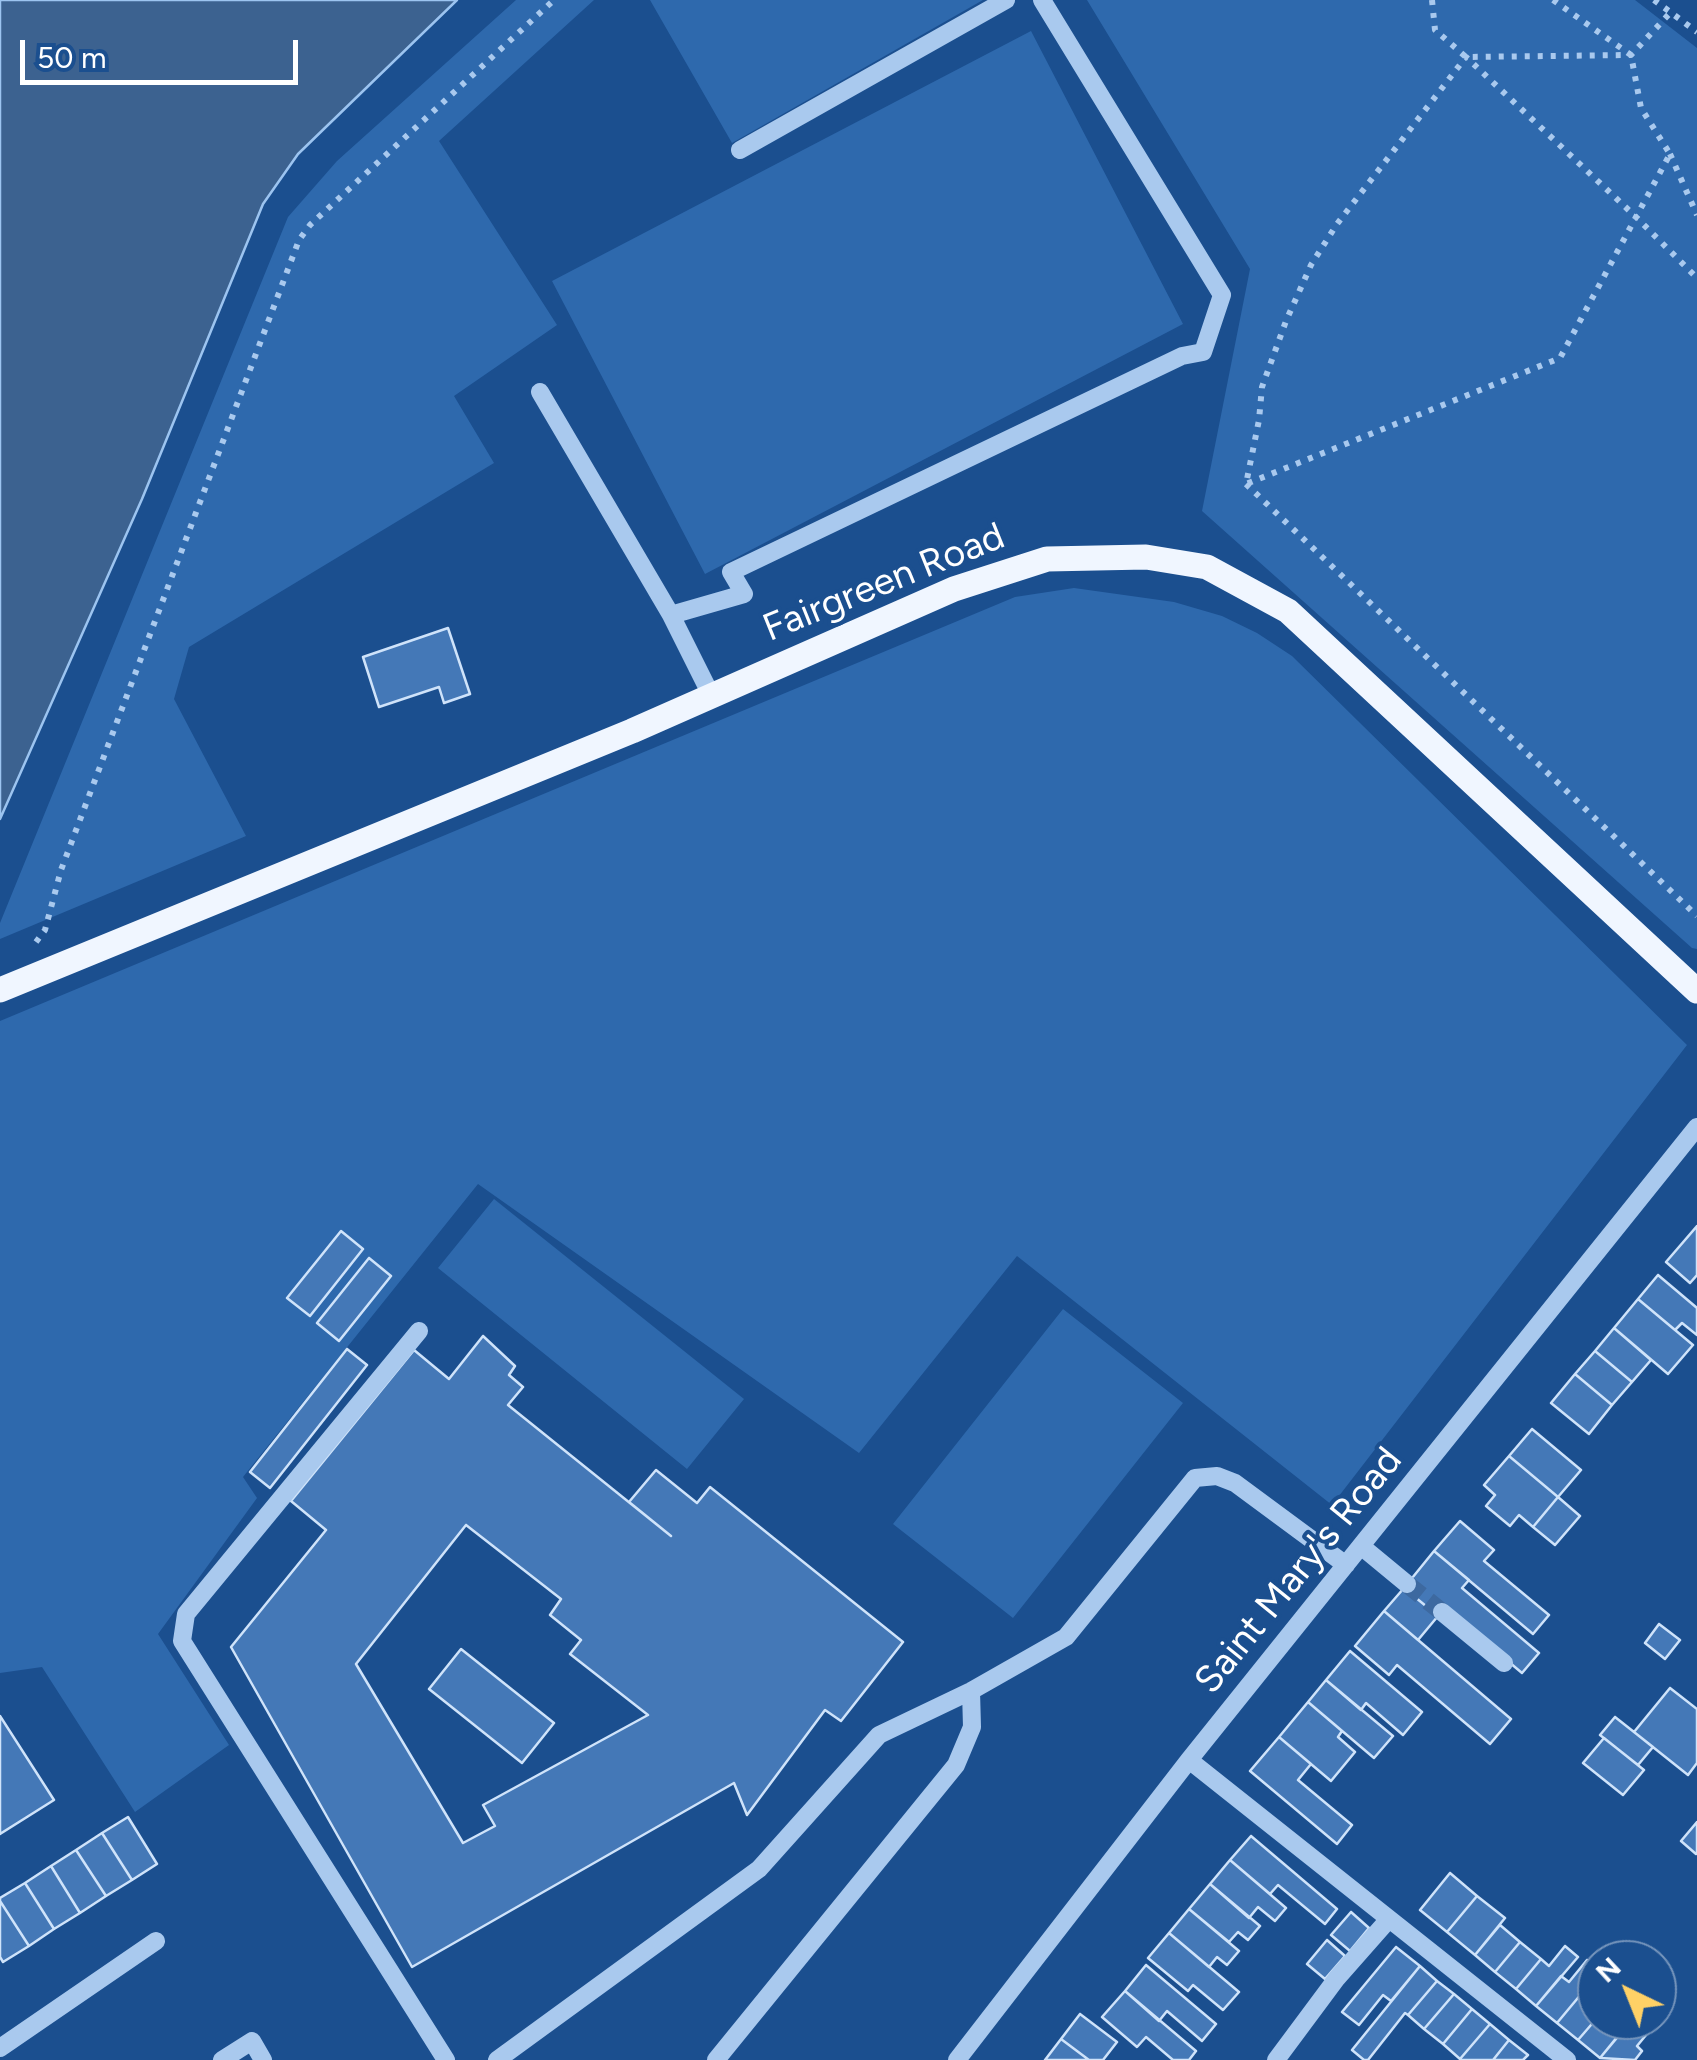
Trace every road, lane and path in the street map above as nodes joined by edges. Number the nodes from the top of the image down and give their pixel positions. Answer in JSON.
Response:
{"nodes":[{"id":1,"x":554,"y":0,"type":"edge"},
{"id":2,"x":1006,"y":0,"type":"edge"},
{"id":3,"x":1042,"y":0,"type":"edge"},
{"id":4,"x":1432,"y":0,"type":"edge"},
{"id":5,"x":1553,"y":0,"type":"edge"},
{"id":6,"x":1654,"y":0,"type":"edge"},
{"id":7,"x":1670,"y":13,"type":"junction"},
{"id":8,"x":1697,"y":32,"type":"edge"},
{"id":9,"x":1631,"y":54,"type":"junction"},
{"id":10,"x":1466,"y":57,"type":"junction"},
{"id":11,"x":740,"y":150,"type":"dead end"},
{"id":12,"x":1670,"y":154,"type":"junction"},
{"id":13,"x":1697,"y":215,"type":"edge"},
{"id":14,"x":1636,"y":217,"type":"junction"},
{"id":15,"x":1697,"y":278,"type":"edge"},
{"id":16,"x":540,"y":392,"type":"dead end"},
{"id":17,"x":1246,"y":484,"type":"junction"},
{"id":18,"x":670,"y":616,"type":"junction"},
{"id":19,"x":711,"y":696,"type":"junction"},
{"id":20,"x":1697,"y":916,"type":"edge"},
{"id":21,"x":34,"y":946,"type":"dead end"},
{"id":22,"x":0,"y":990,"type":"edge"},
{"id":23,"x":1697,"y":990,"type":"edge"},
{"id":24,"x":1697,"y":1128,"type":"edge"},
{"id":25,"x":419,"y":1330,"type":"dead end"},
{"id":26,"x":1361,"y":1546,"type":"junction"},
{"id":27,"x":1346,"y":1565,"type":"junction"},
{"id":28,"x":1407,"y":1584,"type":"tunnel mouth"},
{"id":29,"x":1442,"y":1612,"type":"tunnel mouth"},
{"id":30,"x":1504,"y":1663,"type":"dead end"},
{"id":31,"x":970,"y":1691,"type":"junction"},
{"id":32,"x":1189,"y":1760,"type":"junction"},
{"id":33,"x":1389,"y":1919,"type":"junction"},
{"id":34,"x":156,"y":1941,"type":"dead end"},
{"id":35,"x":0,"y":2048,"type":"edge"},
{"id":36,"x":222,"y":2060,"type":"edge"},
{"id":37,"x":263,"y":2060,"type":"edge"},
{"id":38,"x":446,"y":2060,"type":"edge"},
{"id":39,"x":498,"y":2060,"type":"edge"},
{"id":40,"x":716,"y":2060,"type":"edge"},
{"id":41,"x":957,"y":2060,"type":"edge"},
{"id":42,"x":1276,"y":2060,"type":"edge"},
{"id":43,"x":1566,"y":2060,"type":"edge"}],
"edges":[{"from":1,"to":21,"type":"path"},
{"from":2,"to":11,"type":"street"},
{"from":3,"to":18,"type":"street"},
{"from":4,"to":10,"type":"path"},
{"from":5,"to":9,"type":"path"},
{"from":6,"to":7,"type":"path"},
{"from":7,"to":8,"type":"path"},
{"from":7,"to":9,"type":"path"},
{"from":9,"to":10,"type":"path"},
{"from":9,"to":12,"type":"path"},
{"from":10,"to":14,"type":"path"},
{"from":10,"to":17,"type":"path"},
{"from":12,"to":13,"type":"path"},
{"from":12,"to":14,"type":"path"},
{"from":14,"to":15,"type":"path"},
{"from":14,"to":17,"type":"path"},
{"from":16,"to":18,"type":"street"},
{"from":17,"to":20,"type":"path"},
{"from":18,"to":19,"type":"street"},
{"from":19,"to":22,"type":"main road","name":"Fairgreen Road"},
{"from":19,"to":23,"type":"main road","name":"Fairgreen Road"},
{"from":24,"to":26,"type":"street","name":"Saint Mary's Road"},
{"from":25,"to":38,"type":"street"},
{"from":26,"to":27,"type":"street","name":"Saint Mary's Road"},
{"from":26,"to":28,"type":"street"},
{"from":27,"to":31,"type":"street"},
{"from":27,"to":32,"type":"street","name":"Saint Mary's Road"},
{"from":29,"to":30,"type":"street"},
{"from":31,"to":39,"type":"street"},
{"from":31,"to":40,"type":"street"},
{"from":32,"to":33,"type":"street"},
{"from":32,"to":41,"type":"street","name":"Saint Mary's Road"},
{"from":33,"to":42,"type":"street"},
{"from":33,"to":43,"type":"street"},
{"from":34,"to":35,"type":"street"},
{"from":36,"to":37,"type":"street"}]}
